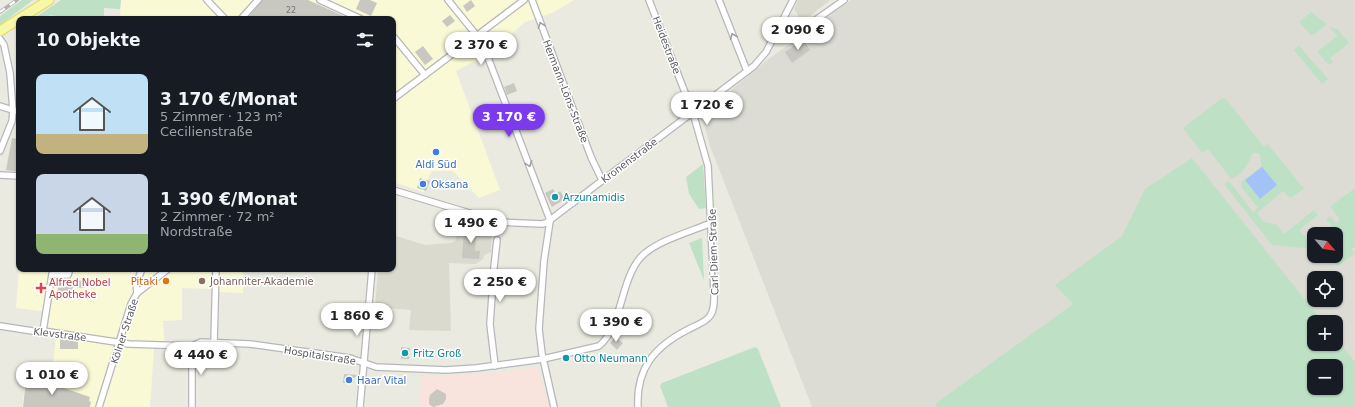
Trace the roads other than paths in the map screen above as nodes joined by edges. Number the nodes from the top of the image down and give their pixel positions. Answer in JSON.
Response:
{"nodes":[{"id":1,"x":41,"y":0,"type":"edge"},
{"id":2,"x":48,"y":0,"type":"edge"},
{"id":3,"x":207,"y":0,"type":"edge"},
{"id":4,"x":258,"y":0,"type":"edge"},
{"id":5,"x":320,"y":0,"type":"edge"},
{"id":6,"x":448,"y":0,"type":"edge"},
{"id":7,"x":524,"y":0,"type":"edge"},
{"id":8,"x":532,"y":0,"type":"edge"},
{"id":9,"x":649,"y":0,"type":"edge"},
{"id":10,"x":719,"y":0,"type":"edge"},
{"id":11,"x":793,"y":0,"type":"edge"},
{"id":12,"x":844,"y":0,"type":"edge"},
{"id":13,"x":35,"y":8,"type":"junction"},
{"id":14,"x":23,"y":16,"type":"edge"},
{"id":15,"x":220,"y":16,"type":"edge"},
{"id":16,"x":244,"y":16,"type":"edge"},
{"id":17,"x":355,"y":16,"type":"edge"},
{"id":18,"x":16,"y":20,"type":"edge"},
{"id":19,"x":783,"y":20,"type":"junction"},
{"id":20,"x":0,"y":31,"type":"edge"},
{"id":21,"x":477,"y":36,"type":"junction"},
{"id":22,"x":0,"y":39,"type":"edge"},
{"id":23,"x":396,"y":40,"type":"edge"},
{"id":24,"x":747,"y":72,"type":"junction"},
{"id":25,"x":425,"y":75,"type":"junction"},
{"id":26,"x":396,"y":97,"type":"edge"},
{"id":27,"x":0,"y":106,"type":"edge"},
{"id":28,"x":16,"y":111,"type":"edge"},
{"id":29,"x":693,"y":113,"type":"junction"},
{"id":30,"x":0,"y":151,"type":"edge"},
{"id":31,"x":0,"y":175,"type":"edge"},
{"id":32,"x":16,"y":176,"type":"edge"},
{"id":33,"x":602,"y":180,"type":"junction"},
{"id":34,"x":396,"y":191,"type":"edge"},
{"id":35,"x":550,"y":220,"type":"junction"},
{"id":36,"x":711,"y":223,"type":"junction"},
{"id":37,"x":497,"y":240,"type":"dead end"},
{"id":38,"x":69,"y":272,"type":"edge"},
{"id":39,"x":141,"y":272,"type":"edge"},
{"id":40,"x":164,"y":272,"type":"edge"},
{"id":41,"x":216,"y":272,"type":"edge"},
{"id":42,"x":372,"y":272,"type":"edge"},
{"id":43,"x":137,"y":293,"type":"junction"},
{"id":44,"x":0,"y":326,"type":"edge"},
{"id":45,"x":43,"y":331,"type":"junction"},
{"id":46,"x":120,"y":342,"type":"junction"},
{"id":47,"x":214,"y":342,"type":"junction"},
{"id":48,"x":192,"y":346,"type":"junction"},
{"id":49,"x":543,"y":359,"type":"junction"},
{"id":50,"x":363,"y":363,"type":"junction"},
{"id":51,"x":494,"y":366,"type":"junction"},
{"id":52,"x":99,"y":407,"type":"edge"},
{"id":53,"x":192,"y":407,"type":"edge"},
{"id":54,"x":360,"y":407,"type":"edge"},
{"id":55,"x":554,"y":407,"type":"edge"},
{"id":56,"x":638,"y":407,"type":"edge"}],
"edges":[{"from":1,"to":13,"type":"main road"},
{"from":2,"to":13,"type":"main road"},
{"from":3,"to":15,"type":"street"},
{"from":4,"to":16,"type":"street"},
{"from":5,"to":17,"type":"street"},
{"from":6,"to":21,"type":"street"},
{"from":7,"to":21,"type":"street"},
{"from":33,"to":8,"type":"street","name":"Hermann-Löns-Straße","one_way":true},
{"from":9,"to":29,"type":"street","name":"Heidestraße"},
{"from":24,"to":10,"type":"street","one_way":true},
{"from":11,"to":19,"type":"street","name":"Kronenstraße"},
{"from":12,"to":19,"type":"street"},
{"from":13,"to":14,"type":"main road"},
{"from":18,"to":20,"type":"main road"},
{"from":19,"to":24,"type":"street","name":"Kronenstraße"},
{"from":21,"to":25,"type":"street"},
{"from":21,"to":35,"type":"street","one_way":true},
{"from":22,"to":28,"type":"street"},
{"from":23,"to":25,"type":"street"},
{"from":24,"to":29,"type":"street","name":"Kronenstraße"},
{"from":25,"to":26,"type":"street"},
{"from":27,"to":28,"type":"street"},
{"from":28,"to":30,"type":"street"},
{"from":29,"to":33,"type":"street","name":"Kronenstraße"},
{"from":29,"to":36,"type":"street","name":"Carl-Diem-Straße"},
{"from":31,"to":32,"type":"street"},
{"from":33,"to":35,"type":"street","name":"Kronenstraße"},
{"from":34,"to":35,"type":"street"},
{"from":35,"to":49,"type":"street"},
{"from":36,"to":49,"type":"street","name":"Hospitalstraße"},
{"from":36,"to":56,"type":"street","name":"Carl-Diem-Straße"},
{"from":37,"to":51,"type":"street"},
{"from":38,"to":45,"type":"street"},
{"from":39,"to":43,"type":"street"},
{"from":40,"to":43,"type":"street","name":"Kölner Straße"},
{"from":41,"to":47,"type":"street"},
{"from":42,"to":50,"type":"street"},
{"from":43,"to":46,"type":"street","name":"Kölner Straße"},
{"from":44,"to":45,"type":"street","name":"Klevstraße"},
{"from":45,"to":46,"type":"street","name":"Klevstraße"},
{"from":46,"to":48,"type":"street","name":"Hospitalstraße"},
{"from":46,"to":52,"type":"street","name":"Kölner Straße"},
{"from":47,"to":48,"type":"street","name":"Hospitalstraße"},
{"from":47,"to":50,"type":"street","name":"Hospitalstraße"},
{"from":48,"to":53,"type":"street"},
{"from":49,"to":51,"type":"street","name":"Hospitalstraße"},
{"from":49,"to":55,"type":"street"},
{"from":50,"to":51,"type":"street","name":"Hospitalstraße"},
{"from":50,"to":54,"type":"street"}]}
